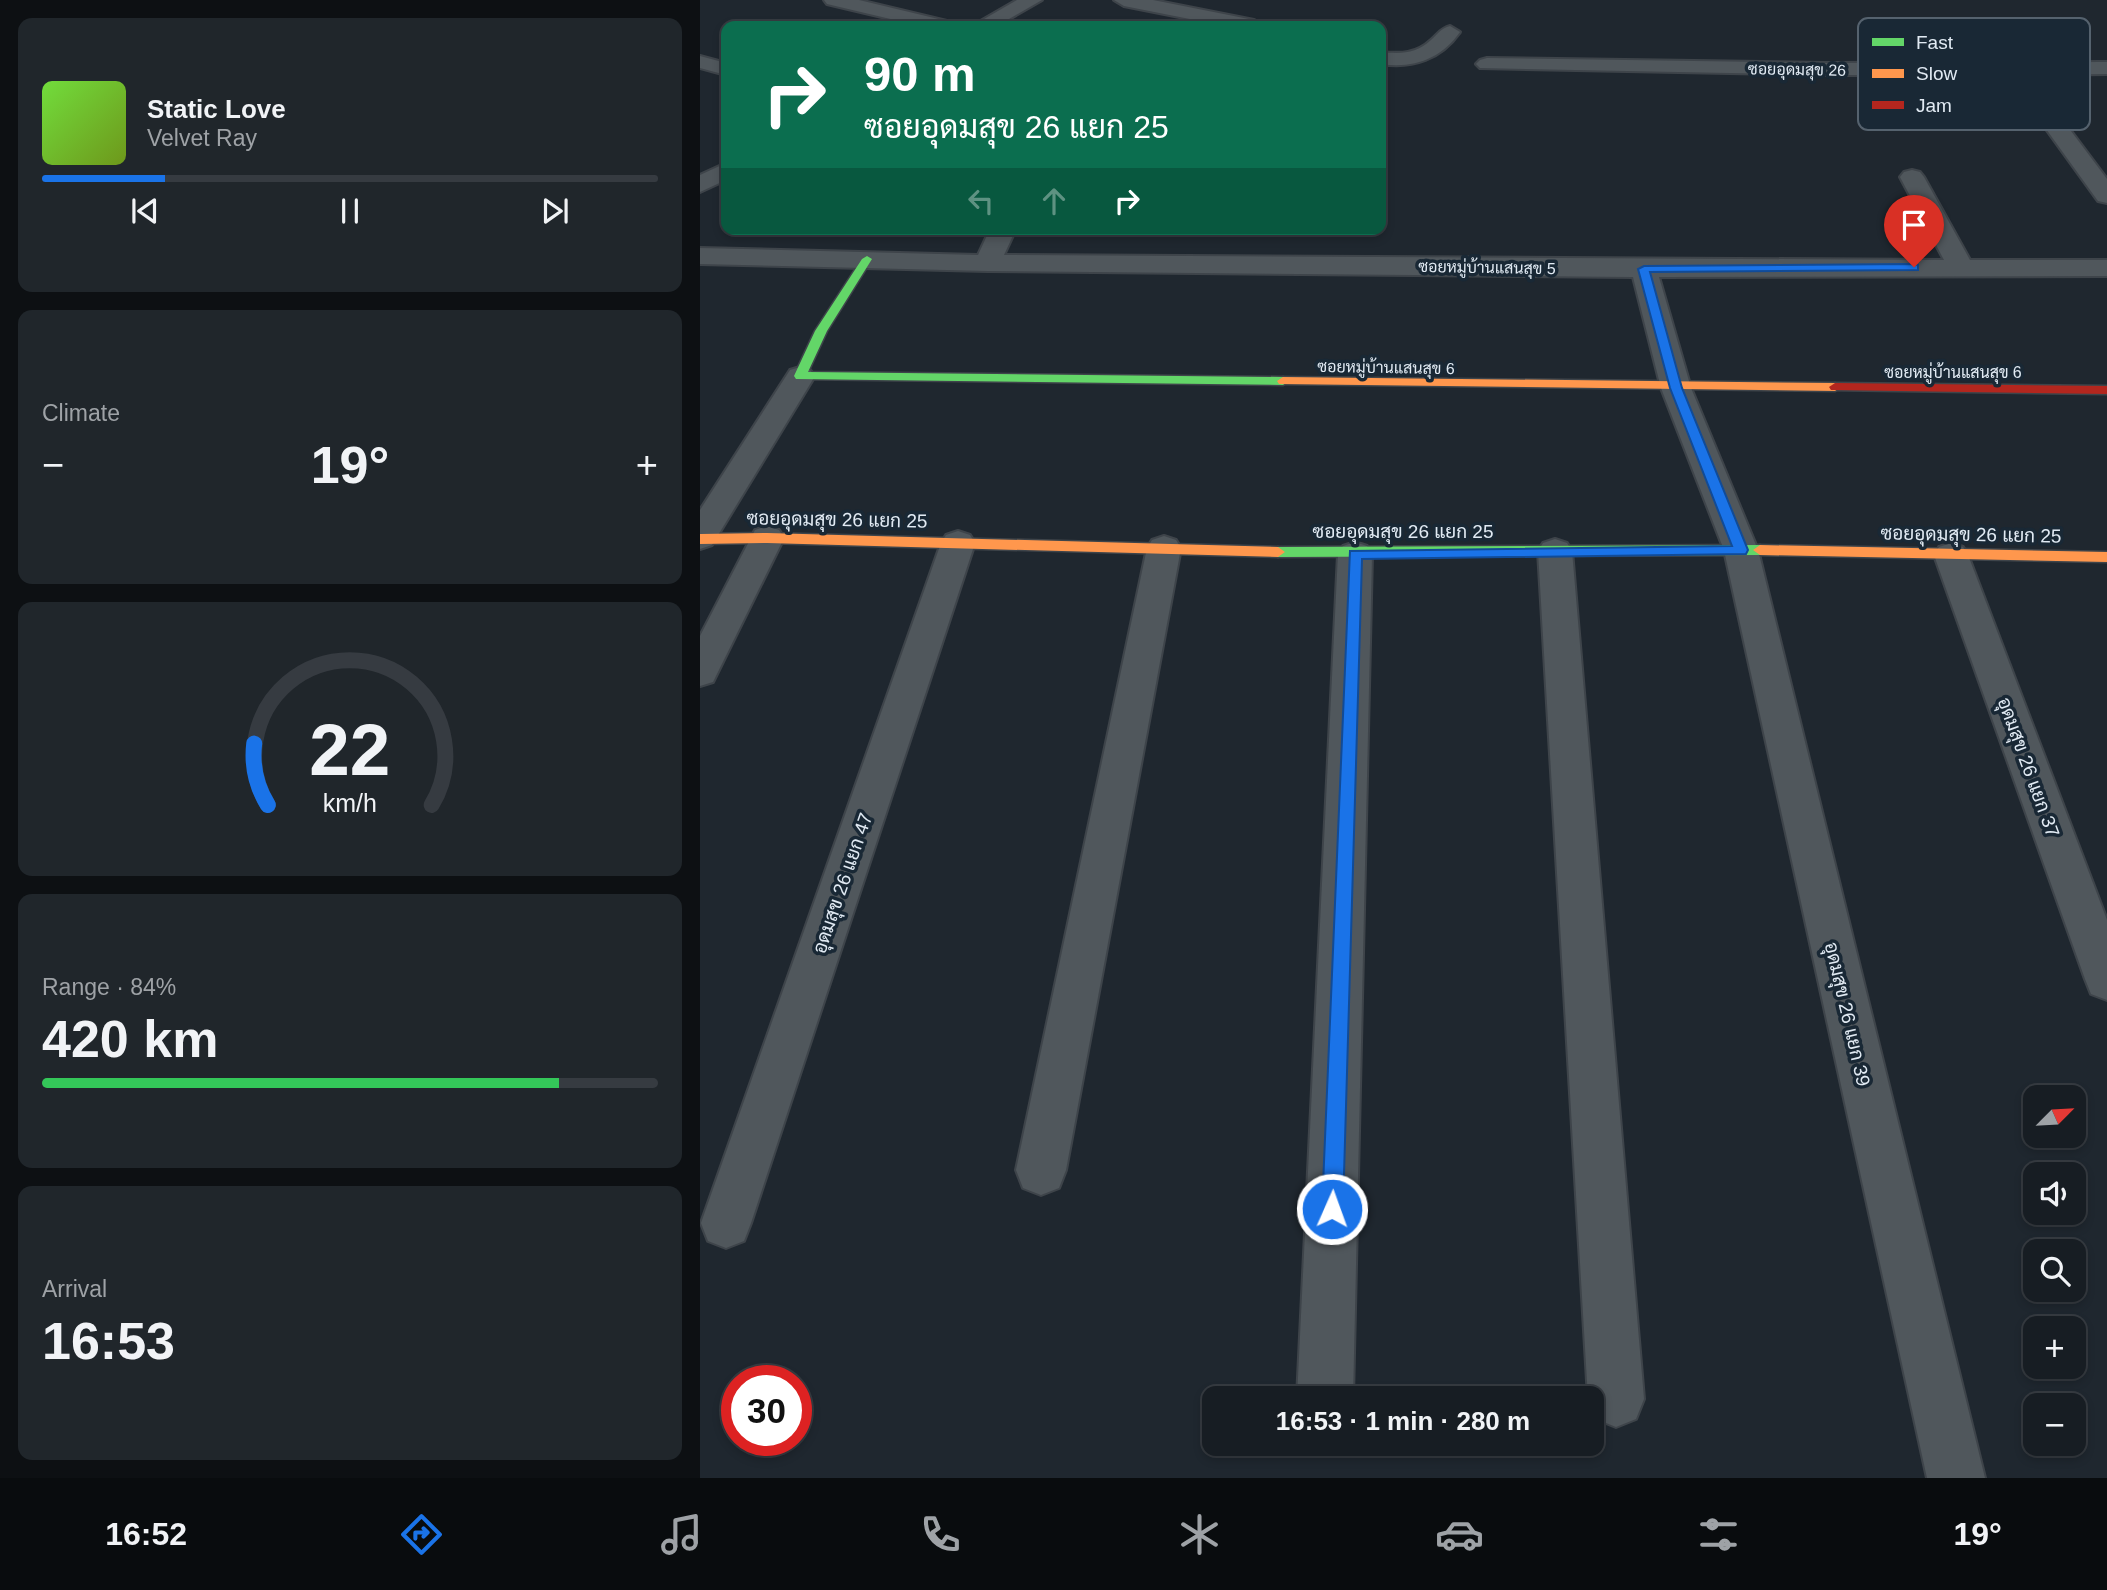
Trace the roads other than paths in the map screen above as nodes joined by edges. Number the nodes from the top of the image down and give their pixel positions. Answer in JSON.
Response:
{"nodes":[{"id":1,"x":834,"y":0,"type":"edge"},
{"id":2,"x":1032,"y":0,"type":"edge"},
{"id":3,"x":1124,"y":0,"type":"edge"},
{"id":4,"x":923,"y":21,"type":"edge"},
{"id":5,"x":992,"y":21,"type":"edge"},
{"id":6,"x":1229,"y":21,"type":"edge"},
{"id":7,"x":1450,"y":32,"type":"dead end"},
{"id":8,"x":1386,"y":59,"type":"edge"},
{"id":9,"x":700,"y":62,"type":"edge"},
{"id":10,"x":1487,"y":64,"type":"dead end"},
{"id":11,"x":721,"y":68,"type":"edge"},
{"id":12,"x":1858,"y":69,"type":"edge"},
{"id":13,"x":2059,"y":130,"type":"edge"},
{"id":14,"x":721,"y":173,"type":"edge"},
{"id":15,"x":1912,"y":177,"type":"dead end"},
{"id":16,"x":700,"y":185,"type":"edge"},
{"id":17,"x":2107,"y":196,"type":"edge"},
{"id":18,"x":1000,"y":235,"type":"edge"},
{"id":19,"x":700,"y":256,"type":"edge"},
{"id":20,"x":867,"y":259,"type":"junction"},
{"id":21,"x":987,"y":262,"type":"junction"},
{"id":22,"x":1961,"y":267,"type":"junction"},
{"id":23,"x":2107,"y":268,"type":"edge"},
{"id":24,"x":1644,"y":269,"type":"junction"},
{"id":25,"x":800,"y":376,"type":"junction"},
{"id":26,"x":1676,"y":388,"type":"junction"},
{"id":27,"x":2107,"y":390,"type":"edge"},
{"id":28,"x":700,"y":538,"type":"edge"},
{"id":29,"x":767,"y":538,"type":"junction"},
{"id":30,"x":958,"y":543,"type":"junction"},
{"id":31,"x":1164,"y":548,"type":"junction"},
{"id":32,"x":1741,"y":550,"type":"junction"},
{"id":33,"x":1555,"y":551,"type":"junction"},
{"id":34,"x":1355,"y":554,"type":"junction"},
{"id":35,"x":1951,"y":555,"type":"junction"},
{"id":36,"x":2107,"y":557,"type":"edge"},
{"id":37,"x":700,"y":672,"type":"edge"},
{"id":38,"x":2107,"y":979,"type":"edge"},
{"id":39,"x":1041,"y":1170,"type":"dead end"},
{"id":40,"x":726,"y":1223,"type":"dead end"},
{"id":41,"x":1325,"y":1386,"type":"edge"},
{"id":42,"x":1616,"y":1399,"type":"dead end"},
{"id":43,"x":1956,"y":1478,"type":"edge"}],
"edges":[{"from":1,"to":4,"type":"street"},
{"from":2,"to":5,"type":"street"},
{"from":3,"to":6,"type":"street"},
{"from":7,"to":8,"type":"street"},
{"from":9,"to":11,"type":"street"},
{"from":10,"to":12,"type":"street","name":"ซอยอุดมสุข 26"},
{"from":13,"to":17,"type":"street"},
{"from":14,"to":16,"type":"street"},
{"from":15,"to":22,"type":"street"},
{"from":18,"to":21,"type":"street"},
{"from":19,"to":20,"type":"street","name":"ซอยหมู่บ้านแสนสุข 5"},
{"from":20,"to":21,"type":"street","name":"ซอยหมู่บ้านแสนสุข 5"},
{"from":20,"to":25,"type":"street"},
{"from":21,"to":24,"type":"street","name":"ซอยหมู่บ้านแสนสุข 5"},
{"from":22,"to":23,"type":"street","name":"ซอยหมู่บ้านแสนสุข 5"},
{"from":22,"to":24,"type":"street","name":"ซอยหมู่บ้านแสนสุข 5"},
{"from":24,"to":26,"type":"street","name":"อุดมสุข 26 แยก 39"},
{"from":25,"to":26,"type":"street","name":"ซอยหมู่บ้านแสนสุข 6"},
{"from":25,"to":28,"type":"street"},
{"from":26,"to":27,"type":"street","name":"ซอยหมู่บ้านแสนสุข 6"},
{"from":26,"to":32,"type":"street","name":"อุดมสุข 26 แยก 39"},
{"from":28,"to":29,"type":"street","name":"ซอยอุดมสุข 26 แยก 25"},
{"from":29,"to":30,"type":"street","name":"ซอยอุดมสุข 26 แยก 25"},
{"from":29,"to":37,"type":"street"},
{"from":30,"to":31,"type":"street","name":"ซอยอุดมสุข 26 แยก 25"},
{"from":30,"to":40,"type":"street","name":"อุดมสุข 26 แยก 47"},
{"from":31,"to":34,"type":"street","name":"ซอยอุดมสุข 26 แยก 25"},
{"from":31,"to":39,"type":"street"},
{"from":32,"to":33,"type":"street","name":"ซอยอุดมสุข 26 แยก 25"},
{"from":32,"to":35,"type":"street","name":"ซอยอุดมสุข 26 แยก 25"},
{"from":32,"to":43,"type":"street","name":"อุดมสุข 26 แยก 39"},
{"from":33,"to":34,"type":"street","name":"ซอยอุดมสุข 26 แยก 25"},
{"from":33,"to":42,"type":"street"},
{"from":34,"to":41,"type":"street"},
{"from":35,"to":36,"type":"street","name":"ซอยอุดมสุข 26 แยก 25"},
{"from":35,"to":38,"type":"street","name":"อุดมสุข 26 แยก 37"}]}
